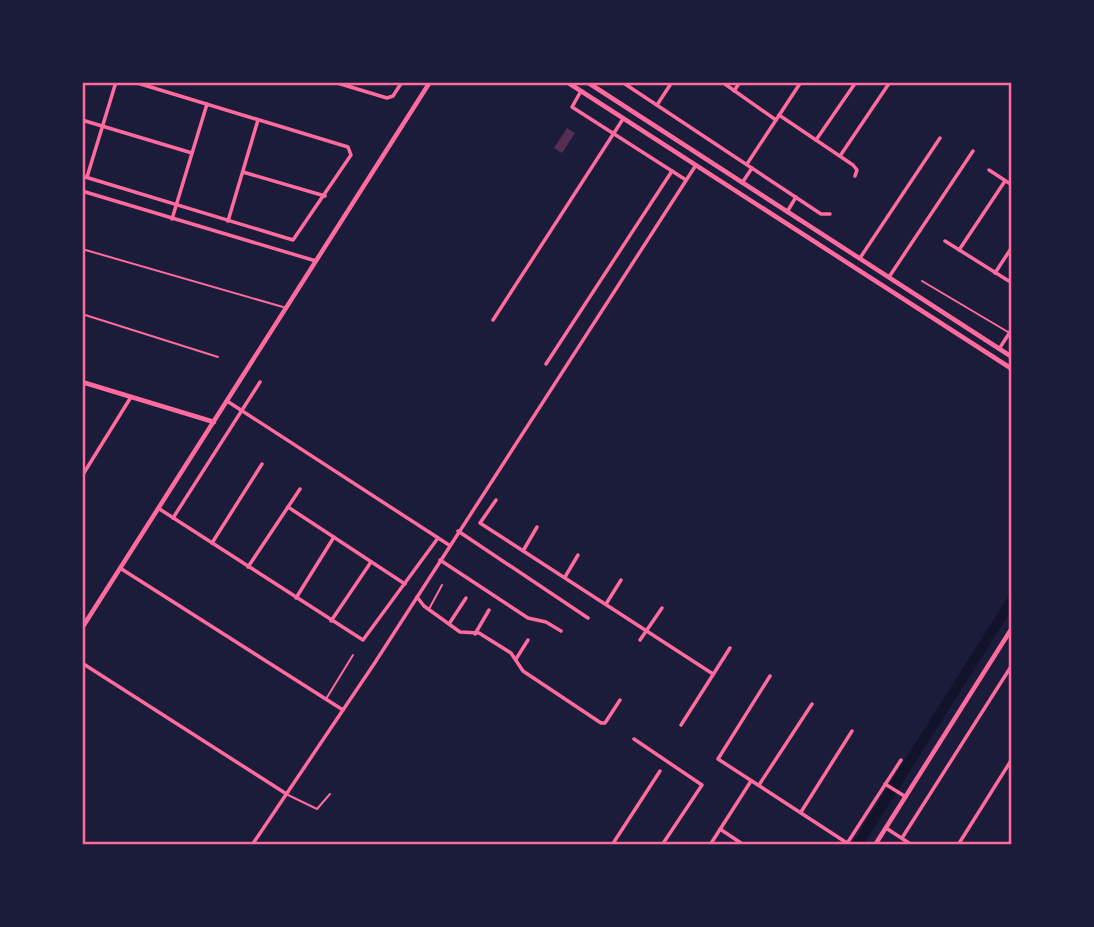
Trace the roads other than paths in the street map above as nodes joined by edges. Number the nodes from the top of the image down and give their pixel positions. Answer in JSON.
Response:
{"nodes":[{"id":1,"x":116,"y":82,"type":"edge"},
{"id":2,"x":134,"y":82,"type":"edge"},
{"id":3,"x":334,"y":82,"type":"edge"},
{"id":4,"x":402,"y":82,"type":"edge"},
{"id":5,"x":430,"y":82,"type":"edge"},
{"id":6,"x":567,"y":82,"type":"edge"},
{"id":7,"x":622,"y":82,"type":"edge"},
{"id":8,"x":672,"y":82,"type":"edge"},
{"id":9,"x":722,"y":82,"type":"edge"},
{"id":10,"x":740,"y":82,"type":"edge"},
{"id":11,"x":801,"y":82,"type":"edge"},
{"id":12,"x":856,"y":82,"type":"edge"},
{"id":13,"x":890,"y":82,"type":"edge"},
{"id":14,"x":343,"y":83,"type":"edge"},
{"id":15,"x":588,"y":83,"type":"edge"},
{"id":16,"x":581,"y":91,"type":"junction"},
{"id":17,"x":734,"y":91,"type":"junction"},
{"id":18,"x":207,"y":104,"type":"junction"},
{"id":19,"x":657,"y":105,"type":"junction"},
{"id":20,"x":623,"y":118,"type":"junction"},
{"id":21,"x":778,"y":118,"type":"junction"},
{"id":22,"x":82,"y":120,"type":"edge"},
{"id":23,"x":258,"y":120,"type":"junction"},
{"id":24,"x":103,"y":126,"type":"junction"},
{"id":25,"x":613,"y":134,"type":"junction"},
{"id":26,"x":940,"y":138,"type":"dead end"},
{"id":27,"x":816,"y":140,"type":"junction"},
{"id":28,"x":973,"y":151,"type":"dead end"},
{"id":29,"x":192,"y":153,"type":"junction"},
{"id":30,"x":840,"y":156,"type":"junction"},
{"id":31,"x":747,"y":164,"type":"junction"},
{"id":32,"x":696,"y":165,"type":"junction"},
{"id":33,"x":752,"y":169,"type":"junction"},
{"id":34,"x":989,"y":170,"type":"dead end"},
{"id":35,"x":672,"y":171,"type":"junction"},
{"id":36,"x":243,"y":172,"type":"junction"},
{"id":37,"x":855,"y":176,"type":"dead end"},
{"id":38,"x":85,"y":177,"type":"edge"},
{"id":39,"x":686,"y":180,"type":"junction"},
{"id":40,"x":1005,"y":181,"type":"junction"},
{"id":41,"x":743,"y":183,"type":"junction"},
{"id":42,"x":1012,"y":185,"type":"edge"},
{"id":43,"x":82,"y":191,"type":"edge"},
{"id":44,"x":325,"y":196,"type":"junction"},
{"id":45,"x":796,"y":197,"type":"junction"},
{"id":46,"x":175,"y":209,"type":"junction"},
{"id":47,"x":787,"y":212,"type":"junction"},
{"id":48,"x":830,"y":214,"type":"dead end"},
{"id":49,"x":172,"y":219,"type":"junction"},
{"id":50,"x":228,"y":221,"type":"junction"},
{"id":51,"x":945,"y":241,"type":"dead end"},
{"id":52,"x":1012,"y":247,"type":"edge"},
{"id":53,"x":82,"y":249,"type":"edge"},
{"id":54,"x":960,"y":250,"type":"junction"},
{"id":55,"x":859,"y":259,"type":"junction"},
{"id":56,"x":316,"y":261,"type":"junction"},
{"id":57,"x":995,"y":273,"type":"junction"},
{"id":58,"x":888,"y":278,"type":"junction"},
{"id":59,"x":922,"y":281,"type":"dead end"},
{"id":60,"x":1012,"y":283,"type":"edge"},
{"id":61,"x":286,"y":308,"type":"junction"},
{"id":62,"x":82,"y":314,"type":"edge"},
{"id":63,"x":493,"y":320,"type":"dead end"},
{"id":64,"x":1011,"y":332,"type":"edge"},
{"id":65,"x":999,"y":349,"type":"junction"},
{"id":66,"x":218,"y":356,"type":"dead end"},
{"id":67,"x":1012,"y":357,"type":"edge"},
{"id":68,"x":546,"y":365,"type":"dead end"},
{"id":69,"x":1012,"y":369,"type":"edge"},
{"id":70,"x":82,"y":382,"type":"edge"},
{"id":71,"x":260,"y":382,"type":"dead end"},
{"id":72,"x":131,"y":397,"type":"junction"},
{"id":73,"x":227,"y":401,"type":"junction"},
{"id":74,"x":242,"y":410,"type":"junction"},
{"id":75,"x":214,"y":422,"type":"junction"},
{"id":76,"x":262,"y":464,"type":"dead end"},
{"id":77,"x":82,"y":476,"type":"edge"},
{"id":78,"x":300,"y":489,"type":"dead end"},
{"id":79,"x":496,"y":500,"type":"dead end"},
{"id":80,"x":288,"y":507,"type":"junction"},
{"id":81,"x":158,"y":508,"type":"junction"},
{"id":82,"x":173,"y":518,"type":"junction"},
{"id":83,"x":537,"y":527,"type":"dead end"},
{"id":84,"x":458,"y":531,"type":"junction"},
{"id":85,"x":334,"y":537,"type":"junction"},
{"id":86,"x":438,"y":538,"type":"junction"},
{"id":87,"x":212,"y":543,"type":"junction"},
{"id":88,"x":449,"y":545,"type":"junction"},
{"id":89,"x":523,"y":551,"type":"junction"},
{"id":90,"x":578,"y":555,"type":"dead end"},
{"id":91,"x":440,"y":559,"type":"junction"},
{"id":92,"x":371,"y":562,"type":"junction"},
{"id":93,"x":248,"y":567,"type":"junction"},
{"id":94,"x":120,"y":568,"type":"junction"},
{"id":95,"x":564,"y":578,"type":"junction"},
{"id":96,"x":621,"y":580,"type":"dead end"},
{"id":97,"x":405,"y":584,"type":"junction"},
{"id":98,"x":442,"y":585,"type":"dead end"},
{"id":99,"x":417,"y":596,"type":"junction"},
{"id":100,"x":296,"y":598,"type":"junction"},
{"id":101,"x":466,"y":598,"type":"dead end"},
{"id":102,"x":606,"y":604,"type":"junction"},
{"id":103,"x":662,"y":608,"type":"dead end"},
{"id":104,"x":429,"y":610,"type":"junction"},
{"id":105,"x":489,"y":610,"type":"dead end"},
{"id":106,"x":588,"y":618,"type":"dead end"},
{"id":107,"x":331,"y":621,"type":"junction"},
{"id":108,"x":449,"y":624,"type":"junction"},
{"id":109,"x":82,"y":628,"type":"edge"},
{"id":110,"x":1012,"y":628,"type":"edge"},
{"id":111,"x":561,"y":631,"type":"dead end"},
{"id":112,"x":646,"y":631,"type":"junction"},
{"id":113,"x":475,"y":634,"type":"junction"},
{"id":114,"x":528,"y":640,"type":"dead end"},
{"id":115,"x":640,"y":640,"type":"dead end"},
{"id":116,"x":730,"y":648,"type":"dead end"},
{"id":117,"x":353,"y":655,"type":"dead end"},
{"id":118,"x":516,"y":659,"type":"junction"},
{"id":119,"x":82,"y":663,"type":"edge"},
{"id":120,"x":1012,"y":665,"type":"edge"},
{"id":121,"x":713,"y":674,"type":"junction"},
{"id":122,"x":770,"y":676,"type":"dead end"},
{"id":123,"x":326,"y":699,"type":"junction"},
{"id":124,"x":620,"y":701,"type":"dead end"},
{"id":125,"x":812,"y":704,"type":"dead end"},
{"id":126,"x":342,"y":710,"type":"junction"},
{"id":127,"x":681,"y":725,"type":"dead end"},
{"id":128,"x":852,"y":731,"type":"dead end"},
{"id":129,"x":634,"y":739,"type":"dead end"},
{"id":130,"x":1012,"y":759,"type":"edge"},
{"id":131,"x":901,"y":760,"type":"dead end"},
{"id":132,"x":660,"y":771,"type":"dead end"},
{"id":133,"x":751,"y":781,"type":"junction"},
{"id":134,"x":759,"y":785,"type":"junction"},
{"id":135,"x":890,"y":787,"type":"junction"},
{"id":136,"x":285,"y":793,"type":"junction"},
{"id":137,"x":330,"y":794,"type":"dead end"},
{"id":138,"x":906,"y":797,"type":"junction"},
{"id":139,"x":317,"y":808,"type":"junction"},
{"id":140,"x":801,"y":813,"type":"junction"},
{"id":141,"x":315,"y":814,"type":"dead end"},
{"id":142,"x":886,"y":828,"type":"junction"},
{"id":143,"x":720,"y":829,"type":"junction"},
{"id":144,"x":902,"y":838,"type":"junction"},
{"id":145,"x":1012,"y":840,"type":"edge"},
{"id":146,"x":847,"y":844,"type":"edge"},
{"id":147,"x":252,"y":845,"type":"edge"},
{"id":148,"x":612,"y":845,"type":"edge"},
{"id":149,"x":662,"y":845,"type":"edge"},
{"id":150,"x":710,"y":845,"type":"edge"},
{"id":151,"x":744,"y":845,"type":"edge"},
{"id":152,"x":875,"y":845,"type":"edge"},
{"id":153,"x":912,"y":845,"type":"edge"},
{"id":154,"x":958,"y":845,"type":"edge"},
{"id":155,"x":1009,"y":845,"type":"edge"}],
"edges":[{"from":1,"to":24,"type":"street"},
{"from":2,"to":18,"type":"street"},
{"from":3,"to":14,"type":"street"},
{"from":4,"to":14,"type":"street"},
{"from":5,"to":56,"type":"main road"},
{"from":6,"to":16,"type":"main road"},
{"from":7,"to":19,"type":"street"},
{"from":8,"to":19,"type":"street"},
{"from":9,"to":17,"type":"street"},
{"from":10,"to":17,"type":"street"},
{"from":11,"to":21,"type":"street"},
{"from":12,"to":27,"type":"street"},
{"from":13,"to":30,"type":"street"},
{"from":15,"to":41,"type":"main road"},
{"from":16,"to":20,"type":"main road"},
{"from":16,"to":25,"type":"street"},
{"from":17,"to":21,"type":"street"},
{"from":18,"to":23,"type":"street"},
{"from":18,"to":29,"type":"street"},
{"from":19,"to":31,"type":"street"},
{"from":20,"to":25,"type":"street"},
{"from":20,"to":32,"type":"main road"},
{"from":21,"to":27,"type":"street"},
{"from":21,"to":31,"type":"street"},
{"from":22,"to":24,"type":"street"},
{"from":23,"to":36,"type":"street"},
{"from":23,"to":44,"type":"street"},
{"from":24,"to":29,"type":"street"},
{"from":24,"to":38,"type":"street"},
{"from":25,"to":35,"type":"street"},
{"from":25,"to":63,"type":"street"},
{"from":26,"to":55,"type":"street"},
{"from":27,"to":30,"type":"street"},
{"from":28,"to":58,"type":"street"},
{"from":29,"to":46,"type":"street"},
{"from":30,"to":37,"type":"street"},
{"from":31,"to":33,"type":"street"},
{"from":32,"to":39,"type":"street"},
{"from":32,"to":69,"type":"main road"},
{"from":33,"to":41,"type":"street"},
{"from":33,"to":45,"type":"street"},
{"from":34,"to":40,"type":"street"},
{"from":35,"to":39,"type":"street"},
{"from":35,"to":68,"type":"street"},
{"from":36,"to":44,"type":"street"},
{"from":36,"to":50,"type":"street"},
{"from":38,"to":46,"type":"street"},
{"from":39,"to":84,"type":"street"},
{"from":40,"to":42,"type":"street"},
{"from":40,"to":54,"type":"street"},
{"from":41,"to":47,"type":"main road"},
{"from":43,"to":49,"type":"street"},
{"from":44,"to":50,"type":"street"},
{"from":45,"to":47,"type":"street"},
{"from":45,"to":48,"type":"street"},
{"from":46,"to":49,"type":"street"},
{"from":46,"to":50,"type":"street"},
{"from":47,"to":55,"type":"main road"},
{"from":49,"to":56,"type":"street"},
{"from":51,"to":54,"type":"street"},
{"from":52,"to":57,"type":"street"},
{"from":53,"to":61,"type":"lane"},
{"from":54,"to":57,"type":"street"},
{"from":55,"to":58,"type":"main road"},
{"from":56,"to":61,"type":"main road"},
{"from":57,"to":60,"type":"street"},
{"from":58,"to":65,"type":"main road"},
{"from":59,"to":64,"type":"lane"},
{"from":61,"to":73,"type":"main road"},
{"from":62,"to":66,"type":"lane"},
{"from":64,"to":65,"type":"street"},
{"from":65,"to":67,"type":"main road"},
{"from":70,"to":72,"type":"main road"},
{"from":71,"to":74,"type":"street"},
{"from":72,"to":75,"type":"main road"},
{"from":72,"to":77,"type":"street"},
{"from":73,"to":74,"type":"street"},
{"from":73,"to":75,"type":"main road"},
{"from":74,"to":82,"type":"street"},
{"from":74,"to":86,"type":"street"},
{"from":75,"to":81,"type":"main road"},
{"from":76,"to":87,"type":"street"},
{"from":78,"to":80,"type":"street"},
{"from":79,"to":89,"type":"street"},
{"from":80,"to":85,"type":"street"},
{"from":80,"to":93,"type":"street"},
{"from":81,"to":82,"type":"street"},
{"from":81,"to":94,"type":"main road"},
{"from":82,"to":87,"type":"street"},
{"from":83,"to":89,"type":"street"},
{"from":84,"to":88,"type":"street"},
{"from":84,"to":106,"type":"street"},
{"from":85,"to":92,"type":"street"},
{"from":85,"to":100,"type":"street"},
{"from":86,"to":88,"type":"street"},
{"from":86,"to":97,"type":"street"},
{"from":87,"to":93,"type":"street"},
{"from":88,"to":91,"type":"street"},
{"from":89,"to":95,"type":"street"},
{"from":90,"to":95,"type":"street"},
{"from":91,"to":99,"type":"street"},
{"from":91,"to":111,"type":"street"},
{"from":92,"to":97,"type":"street"},
{"from":92,"to":107,"type":"street"},
{"from":93,"to":100,"type":"street"},
{"from":94,"to":109,"type":"main road"},
{"from":94,"to":123,"type":"street"},
{"from":95,"to":102,"type":"street"},
{"from":96,"to":102,"type":"street"},
{"from":97,"to":107,"type":"street"},
{"from":98,"to":104,"type":"lane"},
{"from":99,"to":104,"type":"street"},
{"from":99,"to":126,"type":"street"},
{"from":100,"to":107,"type":"street"},
{"from":101,"to":108,"type":"street"},
{"from":102,"to":112,"type":"street"},
{"from":103,"to":112,"type":"street"},
{"from":104,"to":108,"type":"street"},
{"from":105,"to":113,"type":"street"},
{"from":108,"to":113,"type":"street"},
{"from":110,"to":138,"type":"main road"},
{"from":112,"to":115,"type":"street"},
{"from":112,"to":121,"type":"street"},
{"from":113,"to":118,"type":"street"},
{"from":114,"to":118,"type":"street"},
{"from":116,"to":121,"type":"street"},
{"from":117,"to":123,"type":"lane"},
{"from":118,"to":124,"type":"street"},
{"from":119,"to":136,"type":"street"},
{"from":120,"to":144,"type":"street"},
{"from":121,"to":127,"type":"street"},
{"from":122,"to":133,"type":"street"},
{"from":123,"to":126,"type":"street"},
{"from":125,"to":134,"type":"street"},
{"from":126,"to":136,"type":"street"},
{"from":128,"to":140,"type":"street"},
{"from":129,"to":149,"type":"street"},
{"from":130,"to":154,"type":"street"},
{"from":131,"to":135,"type":"street"},
{"from":132,"to":148,"type":"street"},
{"from":133,"to":134,"type":"street"},
{"from":133,"to":143,"type":"street"},
{"from":134,"to":140,"type":"street"},
{"from":135,"to":138,"type":"street"},
{"from":135,"to":146,"type":"street"},
{"from":136,"to":139,"type":"lane"},
{"from":136,"to":147,"type":"street"},
{"from":137,"to":139,"type":"lane"},
{"from":138,"to":142,"type":"main road"},
{"from":139,"to":141,"type":"lane"},
{"from":140,"to":146,"type":"street"},
{"from":142,"to":144,"type":"street"},
{"from":142,"to":152,"type":"main road"},
{"from":143,"to":150,"type":"street"},
{"from":143,"to":151,"type":"street"},
{"from":144,"to":153,"type":"street"},
{"from":145,"to":155,"type":"street"}]}
